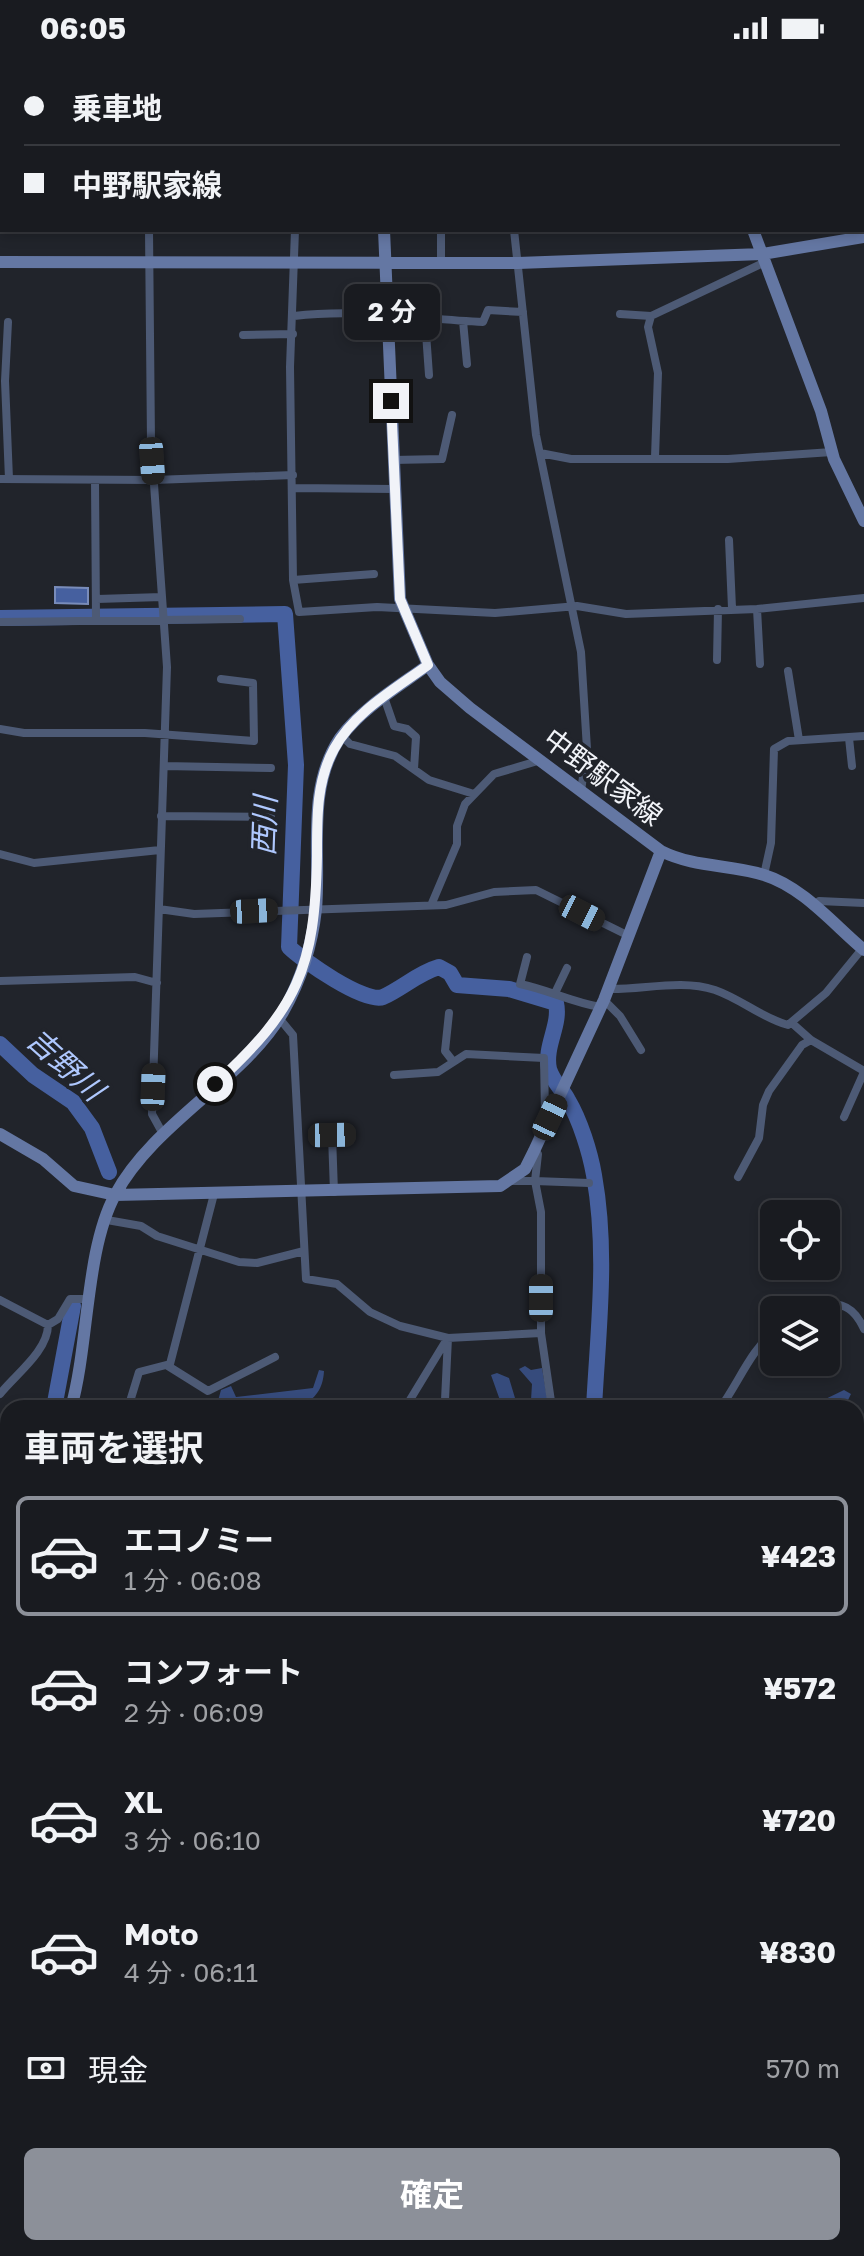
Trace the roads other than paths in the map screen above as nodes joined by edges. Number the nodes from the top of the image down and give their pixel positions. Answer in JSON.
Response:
{"nodes":[{"id":1,"x":149,"y":232,"type":"edge"},
{"id":2,"x":295,"y":232,"type":"edge"},
{"id":3,"x":384,"y":232,"type":"edge"},
{"id":4,"x":441,"y":232,"type":"edge"},
{"id":5,"x":514,"y":232,"type":"edge"},
{"id":6,"x":754,"y":232,"type":"edge"},
{"id":7,"x":864,"y":237,"type":"edge"},
{"id":8,"x":764,"y":258,"type":"junction"},
{"id":9,"x":0,"y":262,"type":"edge"},
{"id":10,"x":148,"y":262,"type":"junction"},
{"id":11,"x":385,"y":262,"type":"junction"},
{"id":12,"x":295,"y":263,"type":"junction"},
{"id":13,"x":441,"y":263,"type":"junction"},
{"id":14,"x":518,"y":263,"type":"junction"},
{"id":15,"x":523,"y":312,"type":"junction"},
{"id":16,"x":387,"y":313,"type":"junction"},
{"id":17,"x":620,"y":314,"type":"dead end"},
{"id":18,"x":294,"y":316,"type":"junction"},
{"id":19,"x":651,"y":316,"type":"junction"},
{"id":20,"x":425,"y":319,"type":"junction"},
{"id":21,"x":463,"y":321,"type":"junction"},
{"id":22,"x":8,"y":322,"type":"dead end"},
{"id":23,"x":293,"y":334,"type":"junction"},
{"id":24,"x":243,"y":335,"type":"dead end"},
{"id":25,"x":467,"y":364,"type":"dead end"},
{"id":26,"x":429,"y":375,"type":"dead end"},
{"id":27,"x":452,"y":415,"type":"dead end"},
{"id":28,"x":832,"y":452,"type":"junction"},
{"id":29,"x":540,"y":453,"type":"junction"},
{"id":30,"x":655,"y":457,"type":"junction"},
{"id":31,"x":393,"y":460,"type":"junction"},
{"id":32,"x":293,"y":475,"type":"junction"},
{"id":33,"x":4,"y":479,"type":"edge"},
{"id":34,"x":95,"y":480,"type":"junction"},
{"id":35,"x":154,"y":480,"type":"junction"},
{"id":36,"x":293,"y":488,"type":"junction"},
{"id":37,"x":394,"y":489,"type":"junction"},
{"id":38,"x":864,"y":521,"type":"edge"},
{"id":39,"x":729,"y":540,"type":"dead end"},
{"id":40,"x":374,"y":574,"type":"dead end"},
{"id":41,"x":293,"y":580,"type":"junction"},
{"id":42,"x":162,"y":597,"type":"junction"},
{"id":43,"x":864,"y":598,"type":"edge"},
{"id":44,"x":96,"y":603,"type":"junction"},
{"id":45,"x":573,"y":607,"type":"junction"},
{"id":46,"x":732,"y":608,"type":"junction"},
{"id":47,"x":402,"y":609,"type":"junction"},
{"id":48,"x":718,"y":609,"type":"junction"},
{"id":49,"x":757,"y":609,"type":"junction"},
{"id":50,"x":240,"y":619,"type":"dead end"},
{"id":51,"x":96,"y":620,"type":"junction"},
{"id":52,"x":0,"y":622,"type":"edge"},
{"id":53,"x":164,"y":622,"type":"junction"},
{"id":54,"x":717,"y":660,"type":"dead end"},
{"id":55,"x":760,"y":664,"type":"dead end"},
{"id":56,"x":428,"y":665,"type":"junction"},
{"id":57,"x":788,"y":671,"type":"dead end"},
{"id":58,"x":221,"y":679,"type":"dead end"},
{"id":59,"x":384,"y":697,"type":"junction"},
{"id":60,"x":0,"y":729,"type":"edge"},
{"id":61,"x":166,"y":735,"type":"junction"},
{"id":62,"x":342,"y":736,"type":"junction"},
{"id":63,"x":864,"y":736,"type":"edge"},
{"id":64,"x":849,"y":738,"type":"junction"},
{"id":65,"x":799,"y":740,"type":"junction"},
{"id":66,"x":542,"y":760,"type":"junction"},
{"id":67,"x":164,"y":766,"type":"junction"},
{"id":68,"x":852,"y":766,"type":"dead end"},
{"id":69,"x":271,"y":768,"type":"dead end"},
{"id":70,"x":414,"y":769,"type":"junction"},
{"id":71,"x":581,"y":791,"type":"junction"},
{"id":72,"x":474,"y":794,"type":"junction"},
{"id":73,"x":161,"y":816,"type":"junction"},
{"id":74,"x":271,"y":817,"type":"dead end"},
{"id":75,"x":160,"y":850,"type":"junction"},
{"id":76,"x":661,"y":851,"type":"junction"},
{"id":77,"x":0,"y":854,"type":"edge"},
{"id":78,"x":764,"y":875,"type":"junction"},
{"id":79,"x":432,"y":903,"type":"junction"},
{"id":80,"x":864,"y":903,"type":"edge"},
{"id":81,"x":813,"y":906,"type":"junction"},
{"id":82,"x":309,"y":908,"type":"junction"},
{"id":83,"x":159,"y":909,"type":"junction"},
{"id":84,"x":629,"y":936,"type":"junction"},
{"id":85,"x":863,"y":949,"type":"edge"},
{"id":86,"x":527,"y":957,"type":"dead end"},
{"id":87,"x":567,"y":968,"type":"dead end"},
{"id":88,"x":0,"y":981,"type":"edge"},
{"id":89,"x":157,"y":983,"type":"junction"},
{"id":90,"x":556,"y":991,"type":"junction"},
{"id":91,"x":604,"y":999,"type":"junction"},
{"id":92,"x":449,"y":1013,"type":"dead end"},
{"id":93,"x":279,"y":1018,"type":"junction"},
{"id":94,"x":793,"y":1024,"type":"junction"},
{"id":95,"x":811,"y":1040,"type":"junction"},
{"id":96,"x":641,"y":1050,"type":"dead end"},
{"id":97,"x":452,"y":1060,"type":"junction"},
{"id":98,"x":864,"y":1071,"type":"edge"},
{"id":99,"x":394,"y":1075,"type":"dead end"},
{"id":100,"x":550,"y":1117,"type":"junction"},
{"id":101,"x":844,"y":1117,"type":"dead end"},
{"id":102,"x":0,"y":1134,"type":"edge"},
{"id":103,"x":163,"y":1134,"type":"junction"},
{"id":104,"x":349,"y":1134,"type":"dead end"},
{"id":105,"x":534,"y":1151,"type":"junction"},
{"id":106,"x":738,"y":1177,"type":"dead end"},
{"id":107,"x":510,"y":1181,"type":"junction"},
{"id":108,"x":535,"y":1181,"type":"junction"},
{"id":109,"x":589,"y":1183,"type":"dead end"},
{"id":110,"x":334,"y":1192,"type":"junction"},
{"id":111,"x":303,"y":1193,"type":"junction"},
{"id":112,"x":214,"y":1194,"type":"junction"},
{"id":113,"x":115,"y":1195,"type":"junction"},
{"id":114,"x":107,"y":1220,"type":"junction"},
{"id":115,"x":304,"y":1251,"type":"junction"},
{"id":116,"x":201,"y":1252,"type":"junction"},
{"id":117,"x":89,"y":1299,"type":"junction"},
{"id":118,"x":0,"y":1300,"type":"edge"},
{"id":119,"x":840,"y":1304,"type":"edge"},
{"id":120,"x":48,"y":1325,"type":"junction"},
{"id":121,"x":864,"y":1329,"type":"edge"},
{"id":122,"x":541,"y":1333,"type":"junction"},
{"id":123,"x":448,"y":1338,"type":"junction"},
{"id":124,"x":760,"y":1342,"type":"edge"},
{"id":125,"x":275,"y":1357,"type":"dead end"},
{"id":126,"x":168,"y":1366,"type":"junction"},
{"id":127,"x":4,"y":1381,"type":"edge"},
{"id":128,"x":0,"y":1394,"type":"edge"},
{"id":129,"x":72,"y":1400,"type":"edge"},
{"id":130,"x":130,"y":1400,"type":"edge"},
{"id":131,"x":410,"y":1400,"type":"edge"},
{"id":132,"x":445,"y":1400,"type":"edge"},
{"id":133,"x":551,"y":1400,"type":"edge"},
{"id":134,"x":725,"y":1400,"type":"edge"}],
"edges":[{"from":1,"to":10,"type":"street"},
{"from":2,"to":12,"type":"street"},
{"from":3,"to":11,"type":"street","name":"中野駅家線"},
{"from":4,"to":13,"type":"street"},
{"from":5,"to":14,"type":"street"},
{"from":6,"to":8,"type":"street"},
{"from":7,"to":8,"type":"street"},
{"from":8,"to":14,"type":"street"},
{"from":8,"to":19,"type":"street"},
{"from":8,"to":28,"type":"street"},
{"from":9,"to":10,"type":"street"},
{"from":10,"to":12,"type":"street"},
{"from":10,"to":35,"type":"street"},
{"from":11,"to":12,"type":"street"},
{"from":11,"to":13,"type":"street"},
{"from":11,"to":16,"type":"street","name":"中野駅家線"},
{"from":12,"to":18,"type":"street"},
{"from":13,"to":14,"type":"street"},
{"from":14,"to":15,"type":"street"},
{"from":15,"to":21,"type":"street"},
{"from":15,"to":29,"type":"street"},
{"from":16,"to":18,"type":"street"},
{"from":16,"to":20,"type":"street"},
{"from":16,"to":31,"type":"street","name":"中野駅家線"},
{"from":17,"to":19,"type":"street"},
{"from":18,"to":23,"type":"street"},
{"from":19,"to":30,"type":"street"},
{"from":20,"to":21,"type":"street"},
{"from":20,"to":26,"type":"street"},
{"from":21,"to":25,"type":"street"},
{"from":22,"to":33,"type":"street"},
{"from":23,"to":24,"type":"street"},
{"from":23,"to":32,"type":"street"},
{"from":27,"to":31,"type":"street"},
{"from":28,"to":30,"type":"street"},
{"from":28,"to":38,"type":"street"},
{"from":29,"to":30,"type":"street"},
{"from":29,"to":45,"type":"street"},
{"from":31,"to":37,"type":"street","name":"中野駅家線"},
{"from":32,"to":35,"type":"street"},
{"from":32,"to":36,"type":"street"},
{"from":33,"to":34,"type":"street"},
{"from":34,"to":35,"type":"street"},
{"from":34,"to":44,"type":"street"},
{"from":35,"to":42,"type":"street"},
{"from":36,"to":37,"type":"street"},
{"from":36,"to":41,"type":"street"},
{"from":37,"to":47,"type":"street","name":"中野駅家線"},
{"from":39,"to":46,"type":"street"},
{"from":40,"to":41,"type":"street"},
{"from":41,"to":47,"type":"street"},
{"from":42,"to":44,"type":"street"},
{"from":42,"to":53,"type":"street"},
{"from":43,"to":49,"type":"street"},
{"from":44,"to":51,"type":"street"},
{"from":45,"to":47,"type":"street"},
{"from":45,"to":48,"type":"street"},
{"from":45,"to":71,"type":"street"},
{"from":46,"to":48,"type":"street"},
{"from":46,"to":49,"type":"street"},
{"from":47,"to":56,"type":"street","name":"中野駅家線"},
{"from":48,"to":54,"type":"street"},
{"from":49,"to":55,"type":"street"},
{"from":50,"to":53,"type":"street"},
{"from":51,"to":52,"type":"street"},
{"from":51,"to":53,"type":"street"},
{"from":53,"to":61,"type":"street"},
{"from":56,"to":59,"type":"street"},
{"from":56,"to":66,"type":"street","name":"中野駅家線"},
{"from":57,"to":65,"type":"street"},
{"from":58,"to":61,"type":"street"},
{"from":59,"to":62,"type":"street"},
{"from":59,"to":70,"type":"street"},
{"from":60,"to":61,"type":"street"},
{"from":61,"to":67,"type":"street"},
{"from":62,"to":70,"type":"street"},
{"from":62,"to":82,"type":"street"},
{"from":63,"to":64,"type":"street"},
{"from":64,"to":65,"type":"street"},
{"from":64,"to":68,"type":"street"},
{"from":65,"to":78,"type":"street"},
{"from":66,"to":71,"type":"street","name":"中野駅家線"},
{"from":66,"to":72,"type":"street"},
{"from":67,"to":69,"type":"street"},
{"from":67,"to":73,"type":"street"},
{"from":70,"to":72,"type":"street"},
{"from":71,"to":76,"type":"street","name":"中野駅家線"},
{"from":72,"to":79,"type":"street"},
{"from":73,"to":74,"type":"street"},
{"from":73,"to":75,"type":"street"},
{"from":75,"to":77,"type":"street"},
{"from":75,"to":83,"type":"street"},
{"from":76,"to":78,"type":"street"},
{"from":76,"to":84,"type":"street","name":"中野駅家線"},
{"from":78,"to":81,"type":"street"},
{"from":79,"to":82,"type":"street"},
{"from":79,"to":84,"type":"street"},
{"from":80,"to":81,"type":"street"},
{"from":81,"to":85,"type":"street"},
{"from":82,"to":83,"type":"street"},
{"from":82,"to":93,"type":"street"},
{"from":83,"to":89,"type":"street"},
{"from":84,"to":91,"type":"street","name":"中野駅家線"},
{"from":85,"to":94,"type":"street"},
{"from":86,"to":90,"type":"street"},
{"from":87,"to":90,"type":"street"},
{"from":88,"to":89,"type":"street"},
{"from":89,"to":103,"type":"street"},
{"from":90,"to":91,"type":"street"},
{"from":91,"to":94,"type":"street"},
{"from":91,"to":96,"type":"street"},
{"from":91,"to":100,"type":"street","name":"中野駅家線"},
{"from":92,"to":97,"type":"street"},
{"from":93,"to":103,"type":"street"},
{"from":93,"to":111,"type":"street"},
{"from":94,"to":95,"type":"street"},
{"from":95,"to":98,"type":"street"},
{"from":95,"to":106,"type":"street"},
{"from":97,"to":99,"type":"street"},
{"from":97,"to":100,"type":"street"},
{"from":98,"to":101,"type":"street"},
{"from":100,"to":105,"type":"street","name":"中野駅家線"},
{"from":102,"to":113,"type":"street"},
{"from":103,"to":113,"type":"street"},
{"from":104,"to":110,"type":"street"},
{"from":105,"to":107,"type":"street","name":"中野駅家線"},
{"from":105,"to":108,"type":"street"},
{"from":107,"to":108,"type":"street"},
{"from":107,"to":110,"type":"street"},
{"from":108,"to":109,"type":"street"},
{"from":108,"to":122,"type":"street"},
{"from":110,"to":111,"type":"street"},
{"from":111,"to":112,"type":"street"},
{"from":111,"to":115,"type":"street"},
{"from":112,"to":113,"type":"street"},
{"from":112,"to":116,"type":"street"},
{"from":113,"to":114,"type":"street"},
{"from":114,"to":116,"type":"street"},
{"from":114,"to":117,"type":"street"},
{"from":115,"to":116,"type":"street"},
{"from":115,"to":123,"type":"street"},
{"from":116,"to":126,"type":"street"},
{"from":117,"to":120,"type":"street"},
{"from":117,"to":129,"type":"street"},
{"from":118,"to":120,"type":"street"},
{"from":119,"to":121,"type":"street"},
{"from":120,"to":127,"type":"street"},
{"from":122,"to":123,"type":"street"},
{"from":122,"to":133,"type":"street"},
{"from":123,"to":131,"type":"street"},
{"from":123,"to":132,"type":"street"},
{"from":124,"to":134,"type":"street"},
{"from":125,"to":126,"type":"street"},
{"from":126,"to":130,"type":"street"},
{"from":127,"to":128,"type":"street"}]}
